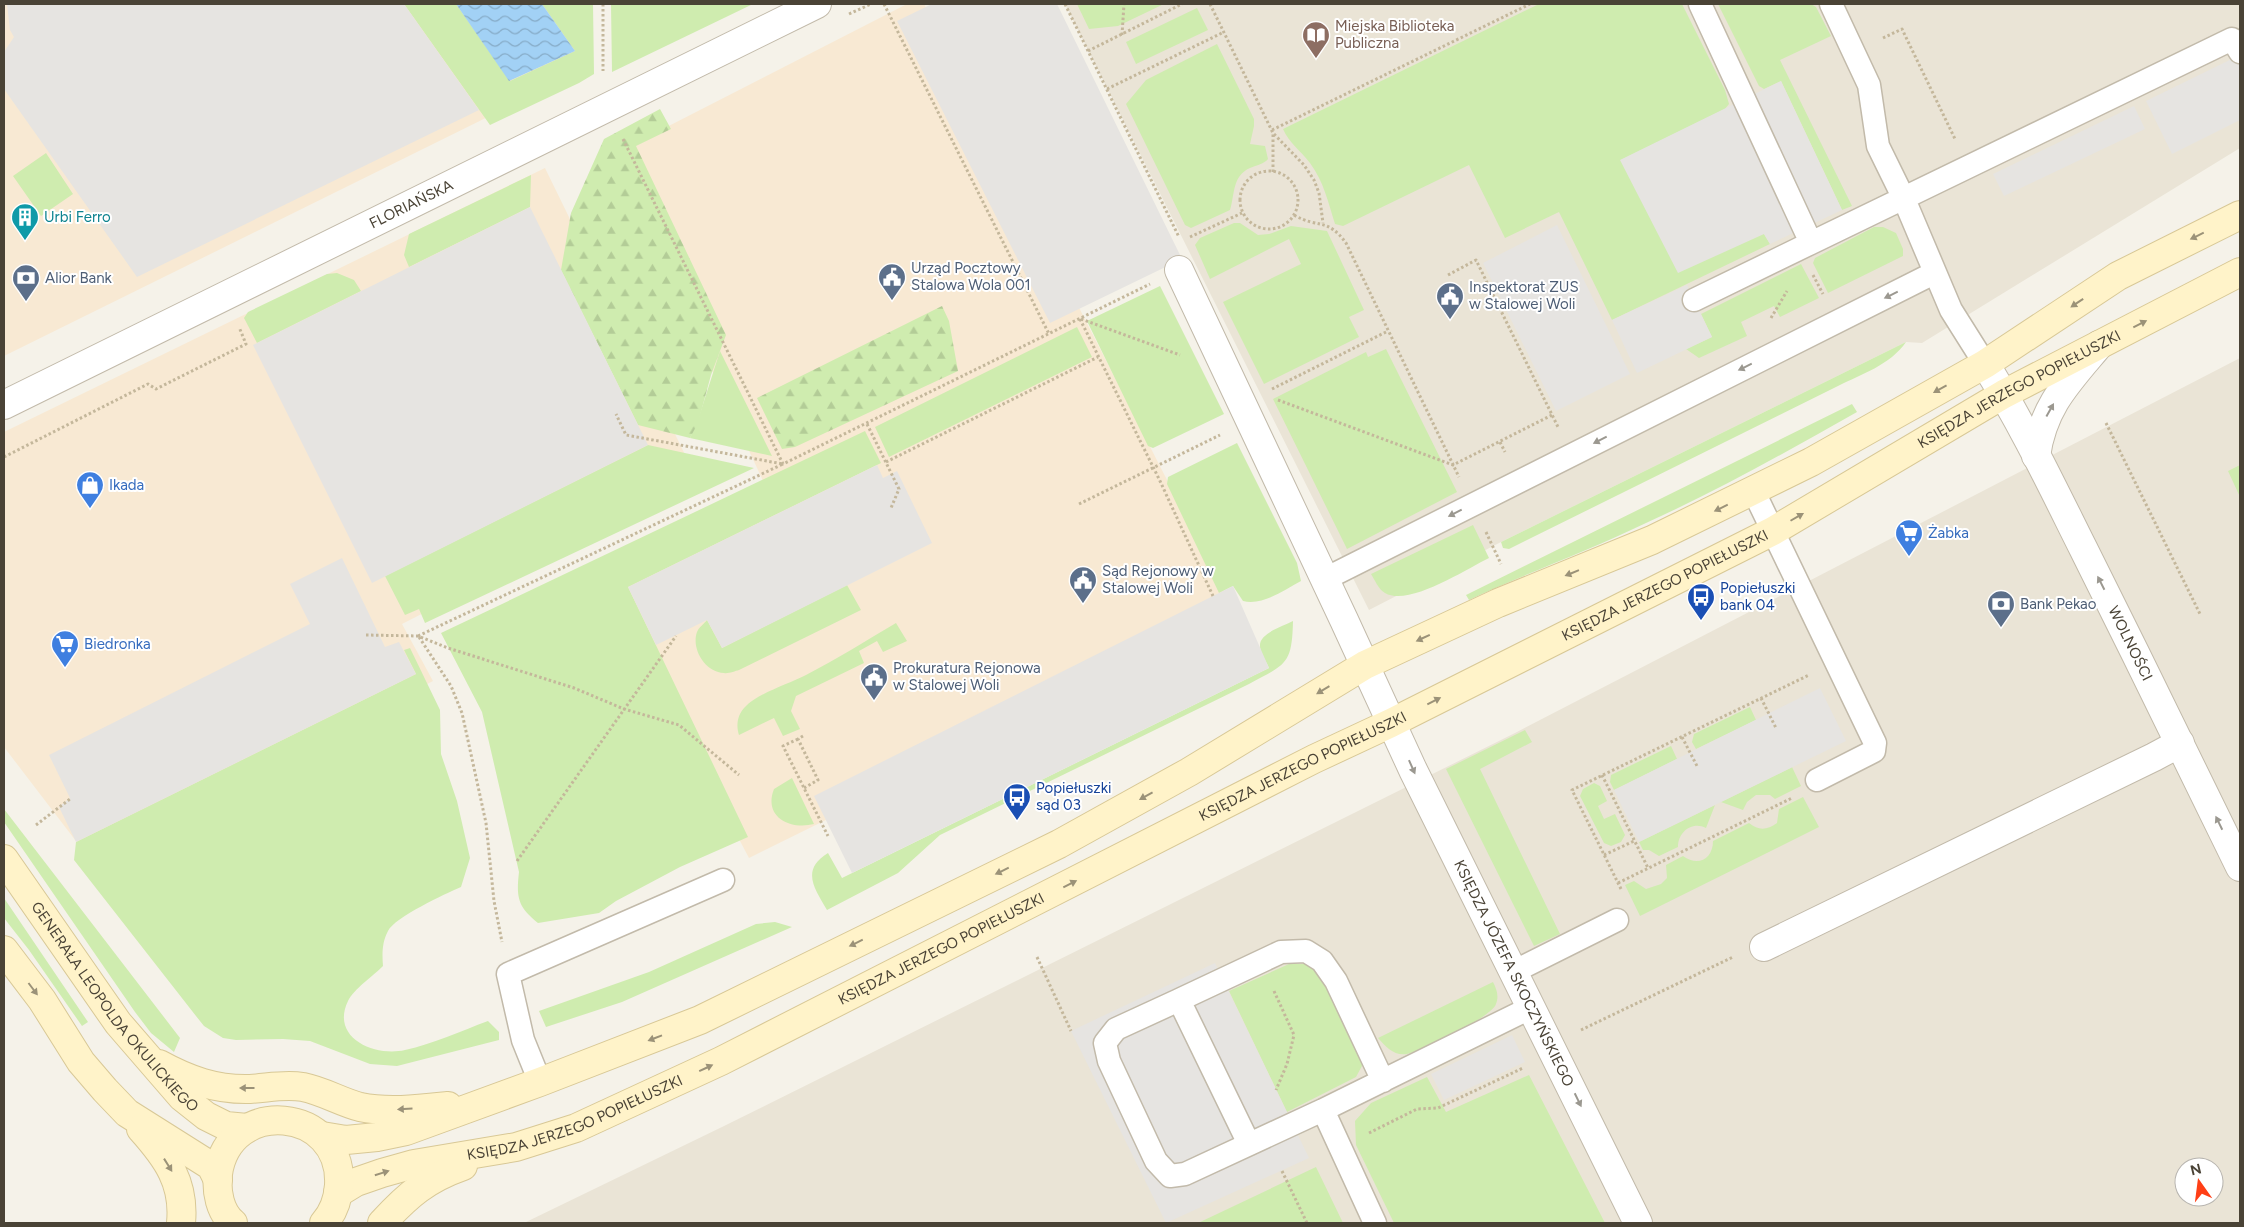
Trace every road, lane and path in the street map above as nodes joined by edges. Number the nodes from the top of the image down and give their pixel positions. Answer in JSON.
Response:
{"nodes":[{"id":1,"x":603,"y":4,"type":"edge"},
{"id":2,"x":817,"y":4,"type":"edge"},
{"id":3,"x":884,"y":4,"type":"edge"},
{"id":4,"x":1124,"y":4,"type":"edge"},
{"id":5,"x":1182,"y":4,"type":"edge"},
{"id":6,"x":1210,"y":4,"type":"edge"},
{"id":7,"x":1530,"y":4,"type":"edge"},
{"id":8,"x":1700,"y":4,"type":"edge"},
{"id":9,"x":1831,"y":4,"type":"edge"},
{"id":10,"x":1224,"y":32,"type":"junction"},
{"id":11,"x":1122,"y":35,"type":"junction"},
{"id":12,"x":1875,"y":42,"type":"dead end"},
{"id":13,"x":1088,"y":51,"type":"dead end"},
{"id":14,"x":2240,"y":52,"type":"edge"},
{"id":15,"x":603,"y":80,"type":"dead end"},
{"id":16,"x":1107,"y":89,"type":"dead end"},
{"id":17,"x":607,"y":107,"type":"junction"},
{"id":18,"x":1273,"y":132,"type":"junction"},
{"id":19,"x":1957,"y":142,"type":"dead end"},
{"id":20,"x":1273,"y":172,"type":"junction"},
{"id":21,"x":1904,"y":199,"type":"junction"},
{"id":22,"x":1242,"y":213,"type":"junction"},
{"id":23,"x":2240,"y":215,"type":"edge"},
{"id":24,"x":1294,"y":216,"type":"junction"},
{"id":25,"x":1324,"y":223,"type":"junction"},
{"id":26,"x":1181,"y":241,"type":"dead end"},
{"id":27,"x":1811,"y":243,"type":"junction"},
{"id":28,"x":1179,"y":270,"type":"joint"},
{"id":29,"x":2240,"y":272,"type":"edge"},
{"id":30,"x":1934,"y":273,"type":"junction"},
{"id":31,"x":1448,"y":275,"type":"dead end"},
{"id":32,"x":1793,"y":284,"type":"dead end"},
{"id":33,"x":1694,"y":300,"type":"dead end"},
{"id":34,"x":1080,"y":318,"type":"junction"},
{"id":35,"x":1768,"y":324,"type":"dead end"},
{"id":36,"x":1388,"y":331,"type":"junction"},
{"id":37,"x":1049,"y":334,"type":"junction"},
{"id":38,"x":2099,"y":345,"type":"junction"},
{"id":39,"x":1098,"y":357,"type":"junction"},
{"id":40,"x":1985,"y":364,"type":"junction"},
{"id":41,"x":1229,"y":377,"type":"junction"},
{"id":42,"x":2004,"y":394,"type":"junction"},
{"id":43,"x":4,"y":405,"type":"edge"},
{"id":44,"x":1254,"y":408,"type":"junction"},
{"id":45,"x":616,"y":414,"type":"dead end"},
{"id":46,"x":1552,"y":415,"type":"junction"},
{"id":47,"x":2106,"y":423,"type":"dead end"},
{"id":48,"x":867,"y":424,"type":"junction"},
{"id":49,"x":1561,"y":433,"type":"dead end"},
{"id":50,"x":1500,"y":442,"type":"junction"},
{"id":51,"x":2036,"y":456,"type":"junction"},
{"id":52,"x":1508,"y":459,"type":"dead end"},
{"id":53,"x":886,"y":462,"type":"junction"},
{"id":54,"x":783,"y":464,"type":"junction"},
{"id":55,"x":1453,"y":465,"type":"junction"},
{"id":56,"x":1154,"y":468,"type":"junction"},
{"id":57,"x":1462,"y":482,"type":"dead end"},
{"id":58,"x":1754,"y":492,"type":"junction"},
{"id":59,"x":1079,"y":504,"type":"dead end"},
{"id":60,"x":891,"y":508,"type":"dead end"},
{"id":61,"x":1773,"y":531,"type":"junction"},
{"id":62,"x":1325,"y":579,"type":"junction"},
{"id":63,"x":1213,"y":596,"type":"dead end"},
{"id":64,"x":2200,"y":614,"type":"dead end"},
{"id":65,"x":366,"y":635,"type":"dead end"},
{"id":66,"x":418,"y":636,"type":"junction"},
{"id":67,"x":676,"y":636,"type":"dead end"},
{"id":68,"x":1365,"y":665,"type":"junction"},
{"id":69,"x":1816,"y":672,"type":"dead end"},
{"id":70,"x":1762,"y":698,"type":"junction"},
{"id":71,"x":624,"y":709,"type":"junction"},
{"id":72,"x":1391,"y":723,"type":"junction"},
{"id":73,"x":1776,"y":728,"type":"dead end"},
{"id":74,"x":803,"y":736,"type":"dead end"},
{"id":75,"x":1682,"y":737,"type":"junction"},
{"id":76,"x":798,"y":739,"type":"junction"},
{"id":77,"x":2180,"y":743,"type":"junction"},
{"id":78,"x":1697,"y":766,"type":"dead end"},
{"id":79,"x":740,"y":775,"type":"dead end"},
{"id":80,"x":1602,"y":775,"type":"junction"},
{"id":81,"x":1817,"y":780,"type":"joint"},
{"id":82,"x":804,"y":788,"type":"junction"},
{"id":83,"x":70,"y":799,"type":"dead end"},
{"id":84,"x":36,"y":824,"type":"dead end"},
{"id":85,"x":828,"y":836,"type":"dead end"},
{"id":86,"x":1634,"y":841,"type":"junction"},
{"id":87,"x":1604,"y":855,"type":"junction"},
{"id":88,"x":4,"y":859,"type":"edge"},
{"id":89,"x":517,"y":861,"type":"dead end"},
{"id":90,"x":2240,"y":867,"type":"edge"},
{"id":91,"x":1648,"y":868,"type":"junction"},
{"id":92,"x":723,"y":880,"type":"dead end"},
{"id":93,"x":1618,"y":883,"type":"junction"},
{"id":94,"x":1617,"y":920,"type":"joint"},
{"id":95,"x":1764,"y":947,"type":"joint"},
{"id":96,"x":4,"y":950,"type":"edge"},
{"id":97,"x":1036,"y":957,"type":"dead end"},
{"id":98,"x":1259,"y":963,"type":"junction"},
{"id":99,"x":1514,"y":971,"type":"junction"},
{"id":100,"x":508,"y":974,"type":"junction"},
{"id":101,"x":1179,"y":1000,"type":"junction"},
{"id":102,"x":1532,"y":1007,"type":"junction"},
{"id":103,"x":1071,"y":1031,"type":"dead end"},
{"id":104,"x":1579,"y":1031,"type":"dead end"},
{"id":105,"x":147,"y":1058,"type":"junction"},
{"id":106,"x":1525,"y":1068,"type":"dead end"},
{"id":107,"x":1382,"y":1081,"type":"junction"},
{"id":108,"x":540,"y":1082,"type":"junction"},
{"id":109,"x":1276,"y":1090,"type":"dead end"},
{"id":110,"x":489,"y":1101,"type":"junction"},
{"id":111,"x":1323,"y":1110,"type":"junction"},
{"id":112,"x":127,"y":1113,"type":"junction"},
{"id":113,"x":247,"y":1128,"type":"junction"},
{"id":114,"x":322,"y":1136,"type":"junction"},
{"id":115,"x":1249,"y":1144,"type":"junction"},
{"id":116,"x":516,"y":1147,"type":"junction"},
{"id":117,"x":1340,"y":1147,"type":"junction"},
{"id":118,"x":1282,"y":1170,"type":"dead end"},
{"id":119,"x":338,"y":1193,"type":"junction"},
{"id":120,"x":223,"y":1208,"type":"edge"},
{"id":121,"x":181,"y":1223,"type":"edge"},
{"id":122,"x":324,"y":1223,"type":"edge"},
{"id":123,"x":382,"y":1223,"type":"edge"},
{"id":124,"x":1307,"y":1223,"type":"edge"},
{"id":125,"x":1375,"y":1223,"type":"edge"},
{"id":126,"x":1638,"y":1223,"type":"edge"}],
"edges":[{"from":1,"to":15,"type":"path"},
{"from":2,"to":17,"type":"street","name":"FLORIAŃSKA"},
{"from":3,"to":37,"type":"path"},
{"from":4,"to":11,"type":"path"},
{"from":5,"to":11,"type":"path"},
{"from":6,"to":10,"type":"path"},
{"from":7,"to":18,"type":"path"},
{"from":8,"to":27,"type":"lane"},
{"from":9,"to":21,"type":"lane"},
{"from":10,"to":16,"type":"path"},
{"from":10,"to":18,"type":"path"},
{"from":11,"to":13,"type":"path"},
{"from":12,"to":19,"type":"path"},
{"from":14,"to":21,"type":"lane"},
{"from":17,"to":43,"type":"street","name":"FLORIAŃSKA"},
{"from":17,"to":54,"type":"path"},
{"from":18,"to":20,"type":"path"},
{"from":18,"to":25,"type":"path"},
{"from":20,"to":22,"type":"path"},
{"from":20,"to":24,"type":"path"},
{"from":21,"to":27,"type":"lane"},
{"from":21,"to":30,"type":"lane"},
{"from":22,"to":24,"type":"path"},
{"from":22,"to":26,"type":"path"},
{"from":23,"to":40,"type":"street","one_way":true},
{"from":24,"to":25,"type":"path"},
{"from":25,"to":36,"type":"path"},
{"from":27,"to":33,"type":"lane"},
{"from":28,"to":34,"type":"path"},
{"from":28,"to":41,"type":"street","name":"KSIĘDZA JÓZEFA SKOCZYŃSKIEGO"},
{"from":38,"to":29,"type":"street","name":"KSIĘDZA JERZEGO POPIEŁUSZKI","one_way":true},
{"from":30,"to":40,"type":"lane"},
{"from":30,"to":62,"type":"lane","one_way":true},
{"from":31,"to":46,"type":"path"},
{"from":32,"to":35,"type":"path"},
{"from":34,"to":37,"type":"path"},
{"from":34,"to":39,"type":"path"},
{"from":34,"to":41,"type":"path"},
{"from":36,"to":44,"type":"path"},
{"from":36,"to":55,"type":"path"},
{"from":37,"to":48,"type":"path"},
{"from":38,"to":42,"type":"street","name":"KSIĘDZA JERZEGO POPIEŁUSZKI"},
{"from":51,"to":38,"type":"street","one_way":true},
{"from":39,"to":53,"type":"path"},
{"from":39,"to":56,"type":"path"},
{"from":40,"to":42,"type":"street","name":"WOLNOŚCI"},
{"from":40,"to":58,"type":"street","one_way":true},
{"from":41,"to":44,"type":"street","name":"KSIĘDZA JÓZEFA SKOCZYŃSKIEGO"},
{"from":41,"to":44,"type":"path"},
{"from":42,"to":51,"type":"street","name":"WOLNOŚCI"},
{"from":61,"to":42,"type":"street","name":"KSIĘDZA JERZEGO POPIEŁUSZKI","one_way":true},
{"from":44,"to":55,"type":"path"},
{"from":44,"to":56,"type":"path"},
{"from":44,"to":62,"type":"street","name":"KSIĘDZA JÓZEFA SKOCZYŃSKIEGO"},
{"from":45,"to":54,"type":"path"},
{"from":46,"to":49,"type":"path"},
{"from":46,"to":50,"type":"path"},
{"from":47,"to":64,"type":"path"},
{"from":48,"to":53,"type":"path"},
{"from":48,"to":54,"type":"path"},
{"from":50,"to":52,"type":"path"},
{"from":50,"to":55,"type":"path"},
{"from":77,"to":51,"type":"street","name":"WOLNOŚCI","one_way":true},
{"from":53,"to":60,"type":"path"},
{"from":54,"to":66,"type":"path"},
{"from":55,"to":57,"type":"path"},
{"from":56,"to":59,"type":"path"},
{"from":56,"to":63,"type":"path"},
{"from":58,"to":61,"type":"lane"},
{"from":58,"to":68,"type":"street","one_way":true},
{"from":72,"to":61,"type":"street","name":"KSIĘDZA JERZEGO POPIEŁUSZKI","one_way":true},
{"from":61,"to":81,"type":"lane"},
{"from":62,"to":68,"type":"street","name":"KSIĘDZA JÓZEFA SKOCZYŃSKIEGO"},
{"from":65,"to":66,"type":"path"},
{"from":66,"to":71,"type":"path"},
{"from":66,"to":100,"type":"path"},
{"from":67,"to":71,"type":"path"},
{"from":68,"to":72,"type":"street","name":"KSIĘDZA JÓZEFA SKOCZYŃSKIEGO"},
{"from":68,"to":108,"type":"street","one_way":true},
{"from":69,"to":70,"type":"path"},
{"from":70,"to":73,"type":"path"},
{"from":70,"to":75,"type":"path"},
{"from":71,"to":79,"type":"path"},
{"from":71,"to":89,"type":"path"},
{"from":72,"to":99,"type":"street","name":"KSIĘDZA JÓZEFA SKOCZYŃSKIEGO","one_way":true},
{"from":116,"to":72,"type":"street","name":"KSIĘDZA JERZEGO POPIEŁUSZKI","one_way":true},
{"from":74,"to":76,"type":"path"},
{"from":75,"to":78,"type":"path"},
{"from":75,"to":80,"type":"path"},
{"from":76,"to":82,"type":"path"},
{"from":76,"to":82,"type":"path"},
{"from":90,"to":77,"type":"street","name":"WOLNOŚCI","one_way":true},
{"from":77,"to":95,"type":"street"},
{"from":80,"to":86,"type":"path"},
{"from":80,"to":87,"type":"path"},
{"from":81,"to":91,"type":"path"},
{"from":82,"to":85,"type":"path"},
{"from":83,"to":84,"type":"path"},
{"from":86,"to":87,"type":"path"},
{"from":86,"to":91,"type":"path"},
{"from":87,"to":93,"type":"path"},
{"from":88,"to":105,"type":"street","name":"GENERAŁA LEOPOLDA OKULICKIEGO"},
{"from":91,"to":93,"type":"path"},
{"from":92,"to":100,"type":"lane"},
{"from":93,"to":94,"type":"path"},
{"from":94,"to":99,"type":"lane"},
{"from":95,"to":104,"type":"path"},
{"from":96,"to":112,"type":"street","one_way":true},
{"from":97,"to":103,"type":"path"},
{"from":98,"to":101,"type":"lane"},
{"from":98,"to":107,"type":"lane"},
{"from":98,"to":109,"type":"path"},
{"from":99,"to":102,"type":"street","name":"KSIĘDZA JÓZEFA SKOCZYŃSKIEGO"},
{"from":100,"to":108,"type":"lane"},
{"from":101,"to":115,"type":"lane"},
{"from":101,"to":115,"type":"lane"},
{"from":102,"to":107,"type":"lane"},
{"from":102,"to":126,"type":"street","name":"KSIĘDZA JÓZEFA SKOCZYŃSKIEGO","one_way":true},
{"from":110,"to":105,"type":"street","one_way":true},
{"from":105,"to":113,"type":"street","name":"GENERAŁA LEOPOLDA OKULICKIEGO"},
{"from":106,"to":117,"type":"path"},
{"from":107,"to":111,"type":"lane"},
{"from":108,"to":110,"type":"street"},
{"from":110,"to":114,"type":"street"},
{"from":111,"to":115,"type":"lane"},
{"from":111,"to":117,"type":"lane"},
{"from":112,"to":120,"type":"street"},
{"from":112,"to":121,"type":"street","one_way":true},
{"from":113,"to":114,"type":"street"},
{"from":113,"to":120,"type":"street"},
{"from":114,"to":119,"type":"street"},
{"from":119,"to":116,"type":"street","name":"KSIĘDZA JERZEGO POPIEŁUSZKI","one_way":true},
{"from":116,"to":123,"type":"street"},
{"from":117,"to":125,"type":"lane"},
{"from":118,"to":124,"type":"path"},
{"from":119,"to":122,"type":"street"}]}
